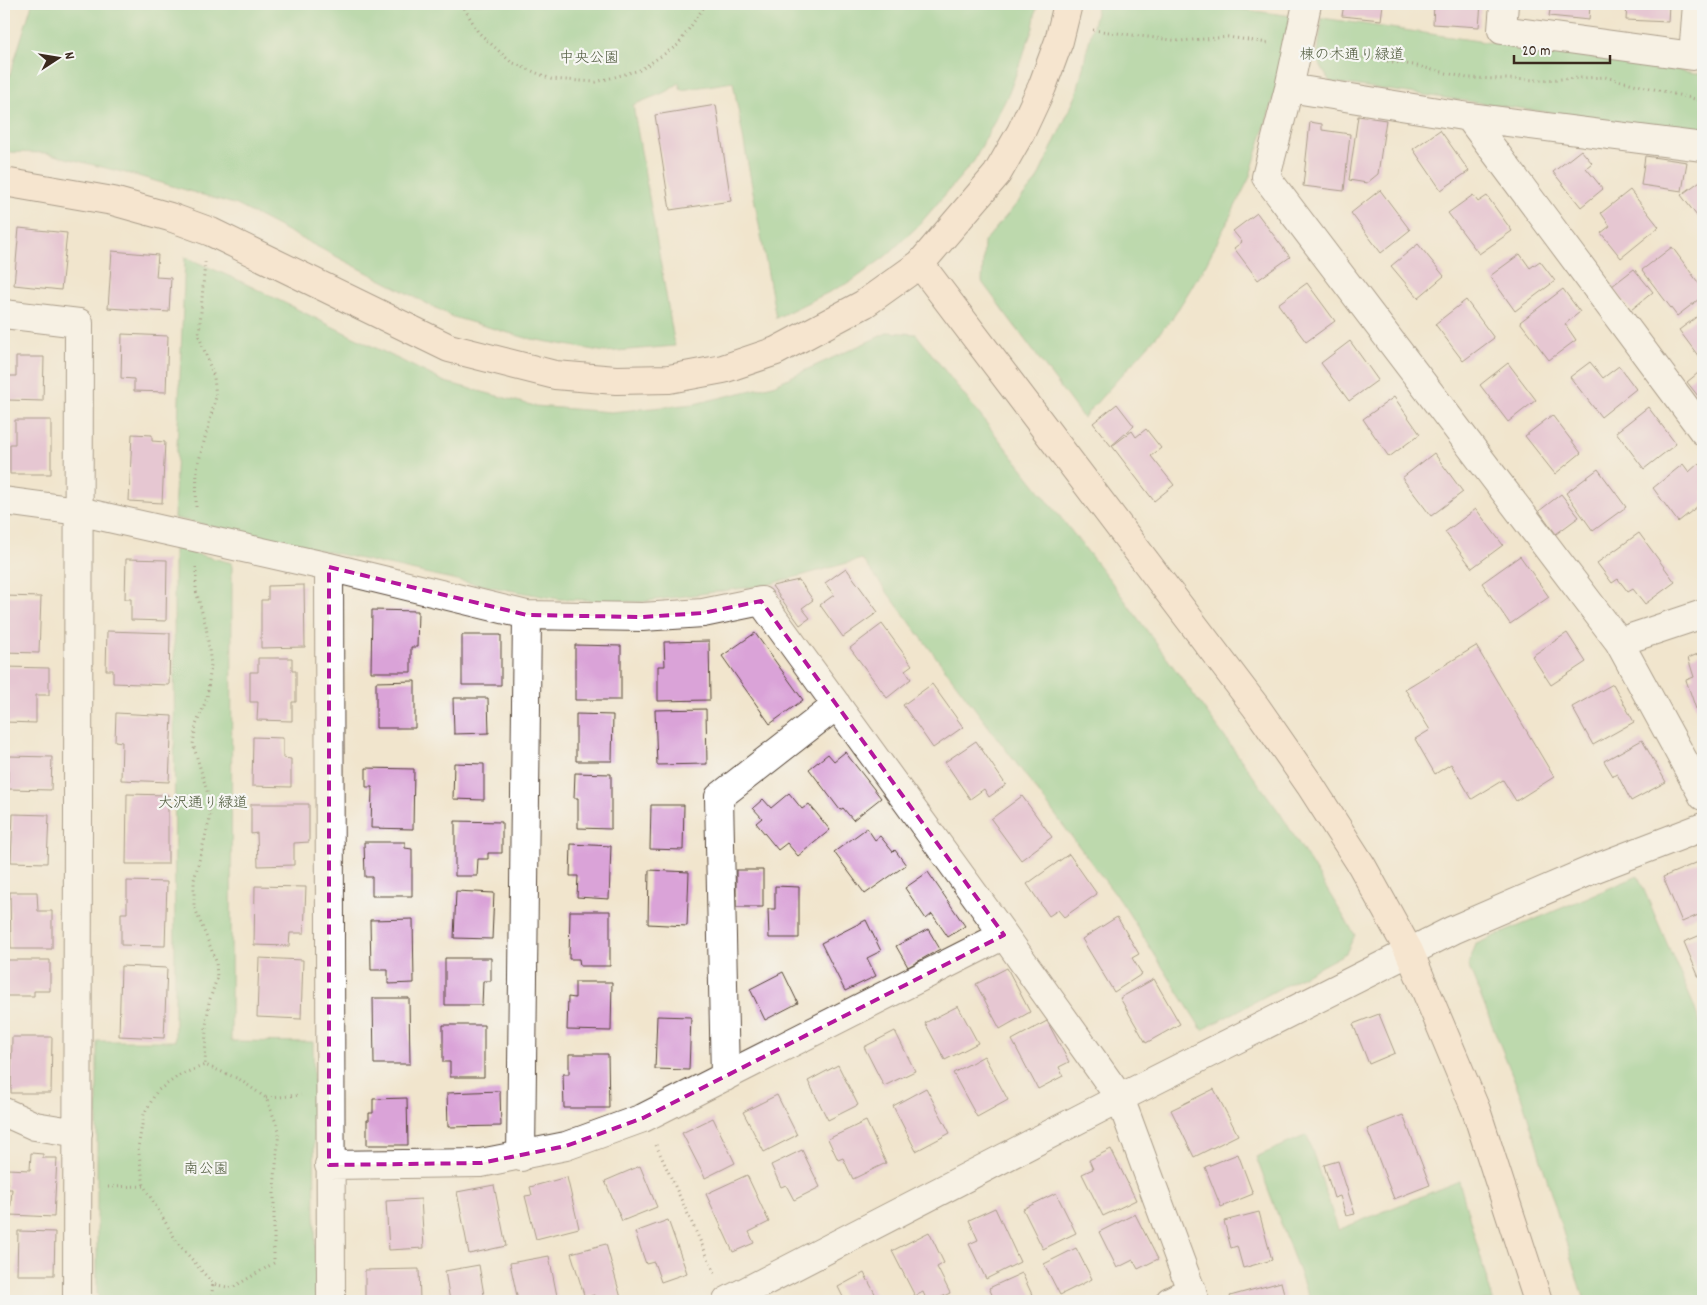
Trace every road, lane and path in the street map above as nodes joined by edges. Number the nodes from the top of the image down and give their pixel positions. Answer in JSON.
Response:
{"nodes":[{"id":1,"x":462,"y":4,"type":"edge"},
{"id":2,"x":706,"y":4,"type":"edge"},
{"id":3,"x":1068,"y":4,"type":"edge"},
{"id":4,"x":1307,"y":4,"type":"edge"},
{"id":5,"x":1504,"y":4,"type":"edge"},
{"id":6,"x":1697,"y":4,"type":"edge"},
{"id":7,"x":1087,"y":30,"type":"dead end"},
{"id":8,"x":1298,"y":47,"type":"junction"},
{"id":9,"x":1289,"y":88,"type":"junction"},
{"id":10,"x":1703,"y":101,"type":"edge"},
{"id":11,"x":1469,"y":117,"type":"junction"},
{"id":12,"x":1703,"y":147,"type":"edge"},
{"id":13,"x":4,"y":182,"type":"edge"},
{"id":14,"x":205,"y":258,"type":"dead end"},
{"id":15,"x":920,"y":264,"type":"junction"},
{"id":16,"x":4,"y":314,"type":"edge"},
{"id":17,"x":1703,"y":431,"type":"edge"},
{"id":18,"x":4,"y":501,"type":"edge"},
{"id":19,"x":78,"y":511,"type":"junction"},
{"id":20,"x":196,"y":511,"type":"dead end"},
{"id":21,"x":196,"y":566,"type":"dead end"},
{"id":22,"x":329,"y":567,"type":"junction"},
{"id":23,"x":1703,"y":614,"type":"edge"},
{"id":24,"x":527,"y":615,"type":"junction"},
{"id":25,"x":1619,"y":642,"type":"junction"},
{"id":26,"x":837,"y":705,"type":"junction"},
{"id":27,"x":1703,"y":796,"type":"edge"},
{"id":28,"x":1703,"y":827,"type":"edge"},
{"id":29,"x":1004,"y":935,"type":"junction"},
{"id":30,"x":1409,"y":951,"type":"junction"},
{"id":31,"x":205,"y":1065,"type":"junction"},
{"id":32,"x":725,"y":1077,"type":"junction"},
{"id":33,"x":1120,"y":1098,"type":"junction"},
{"id":34,"x":4,"y":1112,"type":"edge"},
{"id":35,"x":642,"y":1118,"type":"junction"},
{"id":36,"x":78,"y":1133,"type":"junction"},
{"id":37,"x":521,"y":1157,"type":"junction"},
{"id":38,"x":329,"y":1165,"type":"junction"},
{"id":39,"x":144,"y":1186,"type":"junction"},
{"id":40,"x":78,"y":1189,"type":"junction"},
{"id":41,"x":213,"y":1284,"type":"junction"},
{"id":42,"x":722,"y":1290,"type":"edge"},
{"id":43,"x":1186,"y":1298,"type":"edge"},
{"id":44,"x":78,"y":1301,"type":"edge"},
{"id":45,"x":211,"y":1301,"type":"edge"},
{"id":46,"x":331,"y":1301,"type":"edge"},
{"id":47,"x":1538,"y":1301,"type":"edge"}],
"edges":[{"from":1,"to":2,"type":"path"},
{"from":3,"to":15,"type":"street"},
{"from":4,"to":8,"type":"street"},
{"from":5,"to":6,"type":"street"},
{"from":7,"to":8,"type":"path"},
{"from":8,"to":9,"type":"street"},
{"from":8,"to":10,"type":"path"},
{"from":9,"to":11,"type":"street"},
{"from":9,"to":25,"type":"street"},
{"from":11,"to":12,"type":"street"},
{"from":11,"to":17,"type":"street"},
{"from":13,"to":15,"type":"street"},
{"from":14,"to":20,"type":"path"},
{"from":15,"to":30,"type":"street"},
{"from":16,"to":19,"type":"street"},
{"from":18,"to":19,"type":"street"},
{"from":19,"to":22,"type":"street"},
{"from":19,"to":36,"type":"street"},
{"from":21,"to":31,"type":"path"},
{"from":22,"to":24,"type":"street"},
{"from":22,"to":38,"type":"street"},
{"from":23,"to":25,"type":"street"},
{"from":24,"to":26,"type":"street"},
{"from":24,"to":37,"type":"street"},
{"from":25,"to":27,"type":"street"},
{"from":26,"to":29,"type":"street"},
{"from":26,"to":32,"type":"street"},
{"from":28,"to":30,"type":"street"},
{"from":29,"to":32,"type":"street"},
{"from":29,"to":33,"type":"street"},
{"from":30,"to":33,"type":"street"},
{"from":30,"to":47,"type":"street"},
{"from":31,"to":39,"type":"path"},
{"from":31,"to":41,"type":"path"},
{"from":32,"to":35,"type":"street"},
{"from":33,"to":42,"type":"street"},
{"from":33,"to":43,"type":"street"},
{"from":34,"to":36,"type":"street"},
{"from":35,"to":37,"type":"street"},
{"from":35,"to":42,"type":"path"},
{"from":36,"to":40,"type":"street"},
{"from":37,"to":38,"type":"street"},
{"from":38,"to":46,"type":"street"},
{"from":39,"to":40,"type":"path"},
{"from":39,"to":41,"type":"path"},
{"from":40,"to":44,"type":"street"},
{"from":41,"to":45,"type":"path"}]}
